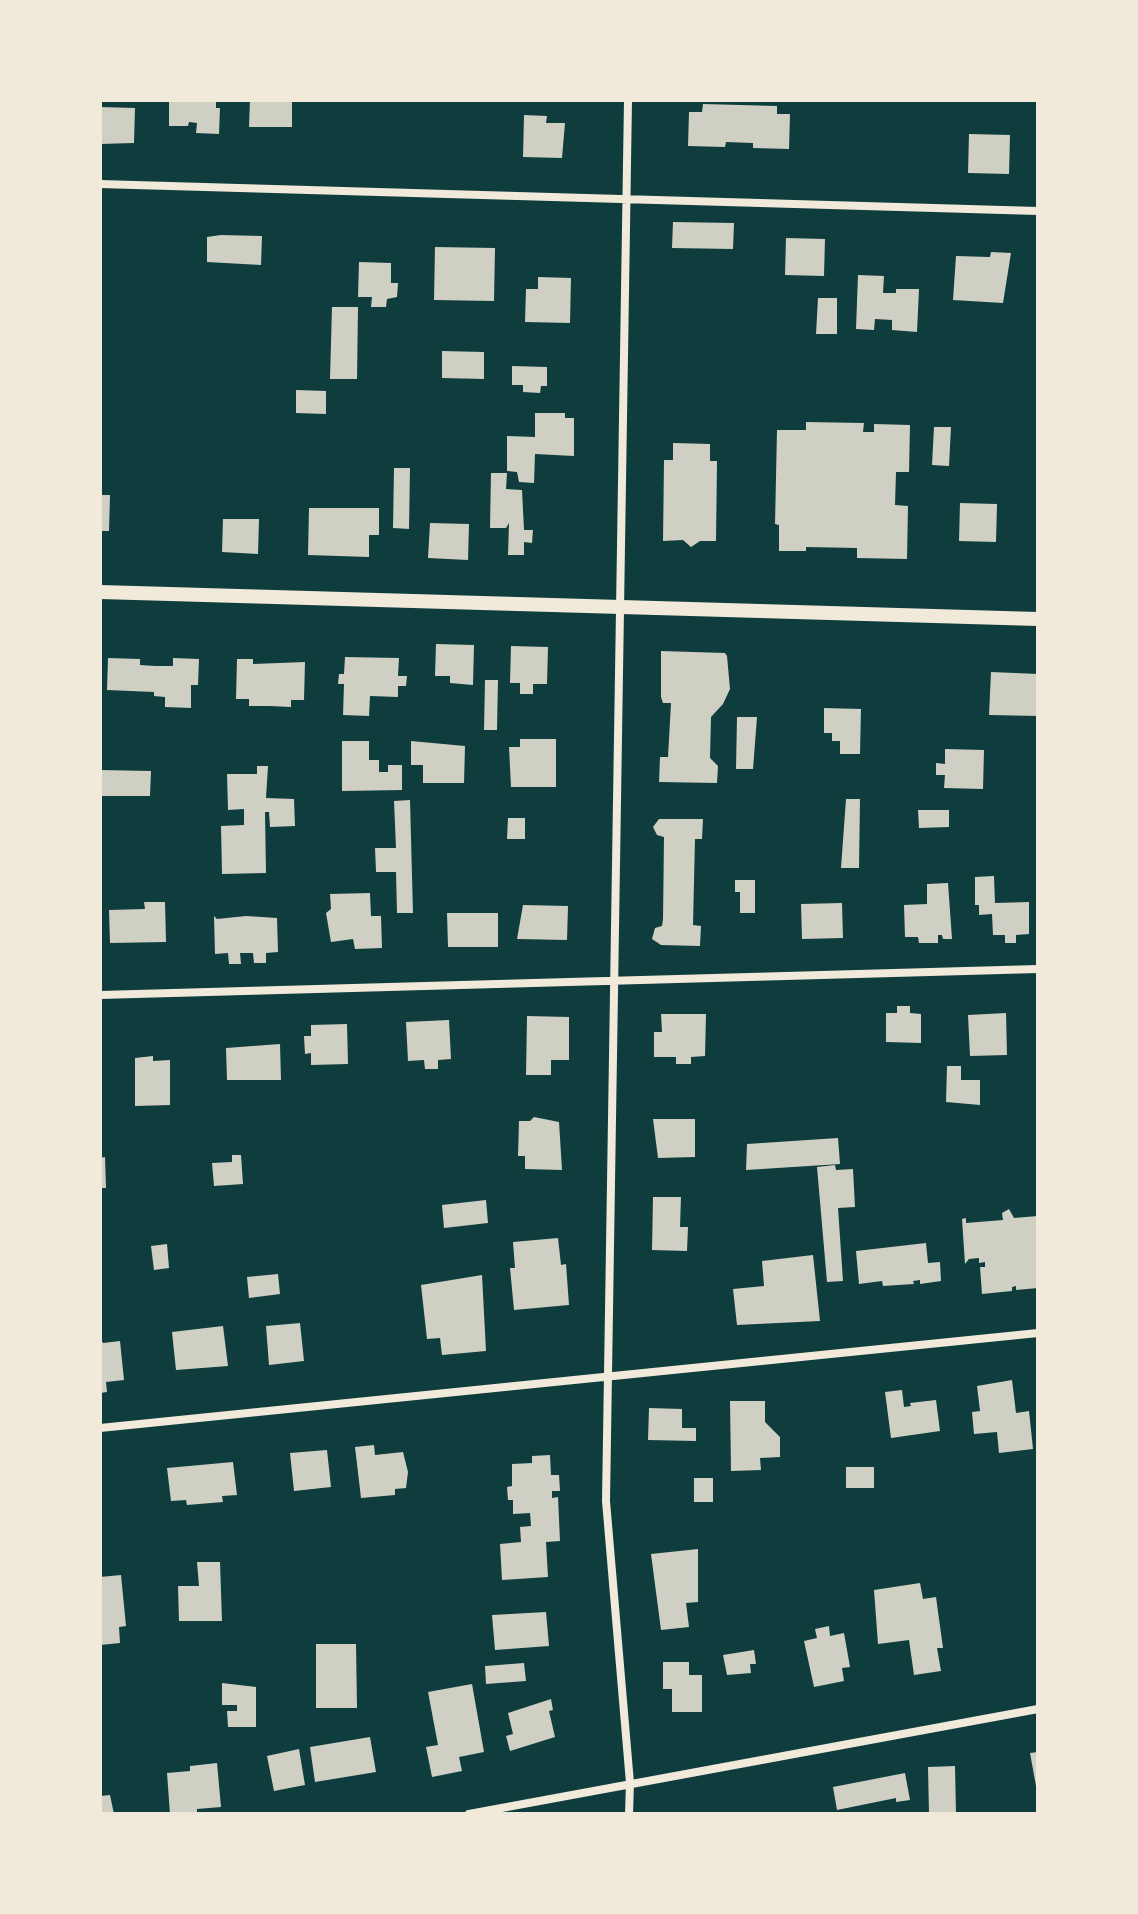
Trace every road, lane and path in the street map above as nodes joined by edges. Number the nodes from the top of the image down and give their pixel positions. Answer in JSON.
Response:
{"nodes":[{"id":1,"x":628,"y":100,"type":"edge"},
{"id":2,"x":100,"y":184,"type":"edge"},
{"id":3,"x":626,"y":198,"type":"junction"},
{"id":4,"x":1038,"y":211,"type":"edge"},
{"id":5,"x":100,"y":592,"type":"edge"},
{"id":6,"x":620,"y":609,"type":"junction"},
{"id":7,"x":1038,"y":619,"type":"edge"},
{"id":8,"x":1038,"y":969,"type":"edge"},
{"id":9,"x":612,"y":981,"type":"junction"},
{"id":10,"x":100,"y":995,"type":"edge"},
{"id":11,"x":1038,"y":1333,"type":"edge"},
{"id":12,"x":607,"y":1378,"type":"junction"},
{"id":13,"x":100,"y":1428,"type":"edge"},
{"id":14,"x":1038,"y":1709,"type":"edge"},
{"id":15,"x":630,"y":1783,"type":"junction"},
{"id":16,"x":469,"y":1814,"type":"edge"},
{"id":17,"x":629,"y":1814,"type":"edge"}],
"edges":[{"from":1,"to":3,"type":"street"},
{"from":2,"to":3,"type":"street"},
{"from":3,"to":4,"type":"street"},
{"from":3,"to":6,"type":"street"},
{"from":5,"to":6,"type":"street"},
{"from":6,"to":7,"type":"street"},
{"from":6,"to":9,"type":"street"},
{"from":8,"to":9,"type":"street"},
{"from":9,"to":10,"type":"street"},
{"from":9,"to":12,"type":"street"},
{"from":11,"to":12,"type":"street"},
{"from":12,"to":13,"type":"street"},
{"from":12,"to":15,"type":"street"},
{"from":14,"to":15,"type":"street"},
{"from":15,"to":16,"type":"street"},
{"from":15,"to":17,"type":"street"}]}
